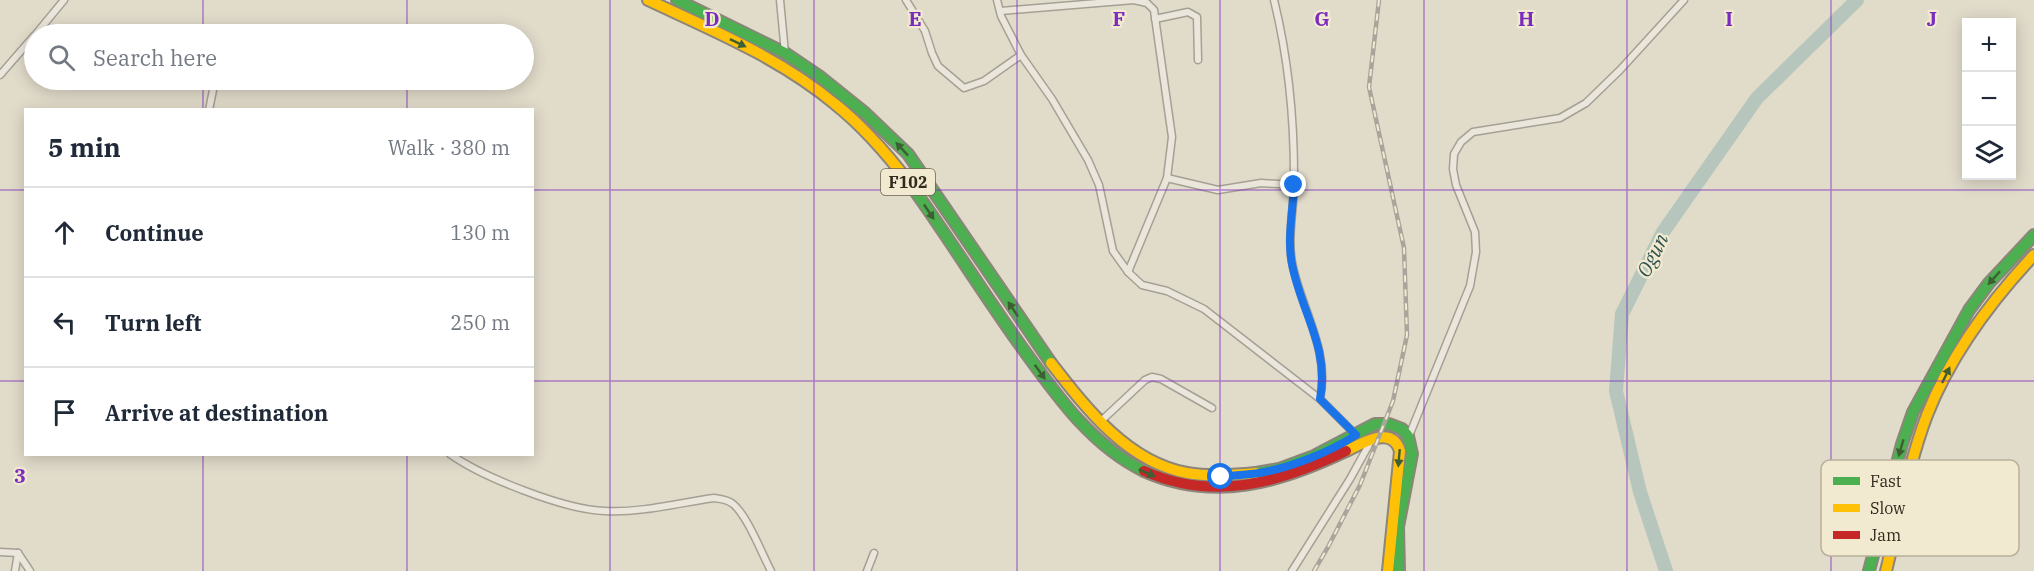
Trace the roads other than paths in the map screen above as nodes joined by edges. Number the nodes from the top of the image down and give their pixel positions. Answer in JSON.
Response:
{"nodes":[{"id":1,"x":64,"y":0,"type":"edge"},
{"id":2,"x":648,"y":0,"type":"edge"},
{"id":3,"x":677,"y":0,"type":"edge"},
{"id":4,"x":780,"y":0,"type":"edge"},
{"id":5,"x":906,"y":0,"type":"edge"},
{"id":6,"x":997,"y":0,"type":"edge"},
{"id":7,"x":1274,"y":0,"type":"edge"},
{"id":8,"x":1684,"y":0,"type":"edge"},
{"id":9,"x":1001,"y":11,"type":"junction"},
{"id":10,"x":1155,"y":19,"type":"junction"},
{"id":11,"x":44,"y":24,"type":"edge"},
{"id":12,"x":24,"y":47,"type":"edge"},
{"id":13,"x":785,"y":53,"type":"junction"},
{"id":14,"x":1021,"y":55,"type":"junction"},
{"id":15,"x":1198,"y":60,"type":"dead end"},
{"id":16,"x":1,"y":71,"type":"edge"},
{"id":17,"x":213,"y":90,"type":"edge"},
{"id":18,"x":209,"y":108,"type":"edge"},
{"id":19,"x":1167,"y":178,"type":"junction"},
{"id":20,"x":1294,"y":185,"type":"junction"},
{"id":21,"x":2034,"y":235,"type":"edge"},
{"id":22,"x":2034,"y":255,"type":"edge"},
{"id":23,"x":2030,"y":262,"type":"edge"},
{"id":24,"x":1128,"y":272,"type":"junction"},
{"id":25,"x":1320,"y":399,"type":"junction"},
{"id":26,"x":1212,"y":408,"type":"dead end"},
{"id":27,"x":1100,"y":423,"type":"junction"},
{"id":28,"x":1109,"y":432,"type":"junction"},
{"id":29,"x":1356,"y":435,"type":"junction"},
{"id":30,"x":1408,"y":437,"type":"junction"},
{"id":31,"x":1372,"y":438,"type":"junction"},
{"id":32,"x":1098,"y":442,"type":"junction"},
{"id":33,"x":453,"y":456,"type":"edge"},
{"id":34,"x":1898,"y":460,"type":"edge"},
{"id":35,"x":1914,"y":460,"type":"edge"},
{"id":36,"x":0,"y":552,"type":"edge"},
{"id":37,"x":18,"y":553,"type":"junction"},
{"id":38,"x":874,"y":553,"type":"dead end"},
{"id":39,"x":1873,"y":556,"type":"edge"},
{"id":40,"x":1890,"y":556,"type":"edge"},
{"id":41,"x":15,"y":571,"type":"edge"},
{"id":42,"x":30,"y":571,"type":"edge"},
{"id":43,"x":771,"y":571,"type":"edge"},
{"id":44,"x":867,"y":571,"type":"edge"},
{"id":45,"x":1292,"y":571,"type":"edge"},
{"id":46,"x":1388,"y":571,"type":"edge"},
{"id":47,"x":1400,"y":571,"type":"edge"},
{"id":48,"x":1869,"y":571,"type":"edge"},
{"id":49,"x":1886,"y":571,"type":"edge"}],
"edges":[{"from":1,"to":11,"type":"street"},
{"from":2,"to":32,"type":"main road","number":"F102","one_way":true},
{"from":3,"to":13,"type":"main road","number":"F102"},
{"from":4,"to":13,"type":"street"},
{"from":5,"to":14,"type":"street"},
{"from":6,"to":9,"type":"street"},
{"from":7,"to":20,"type":"street"},
{"from":8,"to":30,"type":"street"},
{"from":9,"to":10,"type":"street"},
{"from":9,"to":14,"type":"street"},
{"from":10,"to":15,"type":"street"},
{"from":10,"to":19,"type":"street"},
{"from":12,"to":16,"type":"street"},
{"from":27,"to":13,"type":"main road","number":"F102","one_way":true},
{"from":14,"to":24,"type":"street"},
{"from":17,"to":18,"type":"street"},
{"from":19,"to":20,"type":"street"},
{"from":19,"to":24,"type":"street"},
{"from":20,"to":25,"type":"street"},
{"from":21,"to":34,"type":"main road","one_way":true},
{"from":22,"to":23,"type":"main road"},
{"from":35,"to":23,"type":"main road","one_way":true},
{"from":24,"to":25,"type":"street"},
{"from":25,"to":29,"type":"street"},
{"from":26,"to":27,"type":"street"},
{"from":27,"to":28,"type":"main road","number":"F102"},
{"from":28,"to":29,"type":"main road","number":"F102"},
{"from":28,"to":32,"type":"main road"},
{"from":29,"to":30,"type":"main road","number":"F102"},
{"from":30,"to":47,"type":"main road"},
{"from":32,"to":31,"type":"main road","number":"F102","one_way":true},
{"from":31,"to":45,"type":"street"},
{"from":31,"to":46,"type":"main road","one_way":true},
{"from":33,"to":43,"type":"street"},
{"from":36,"to":37,"type":"street"},
{"from":37,"to":41,"type":"street"},
{"from":37,"to":42,"type":"street"},
{"from":38,"to":44,"type":"street"},
{"from":39,"to":48,"type":"main road","one_way":true},
{"from":49,"to":40,"type":"main road","one_way":true}]}
